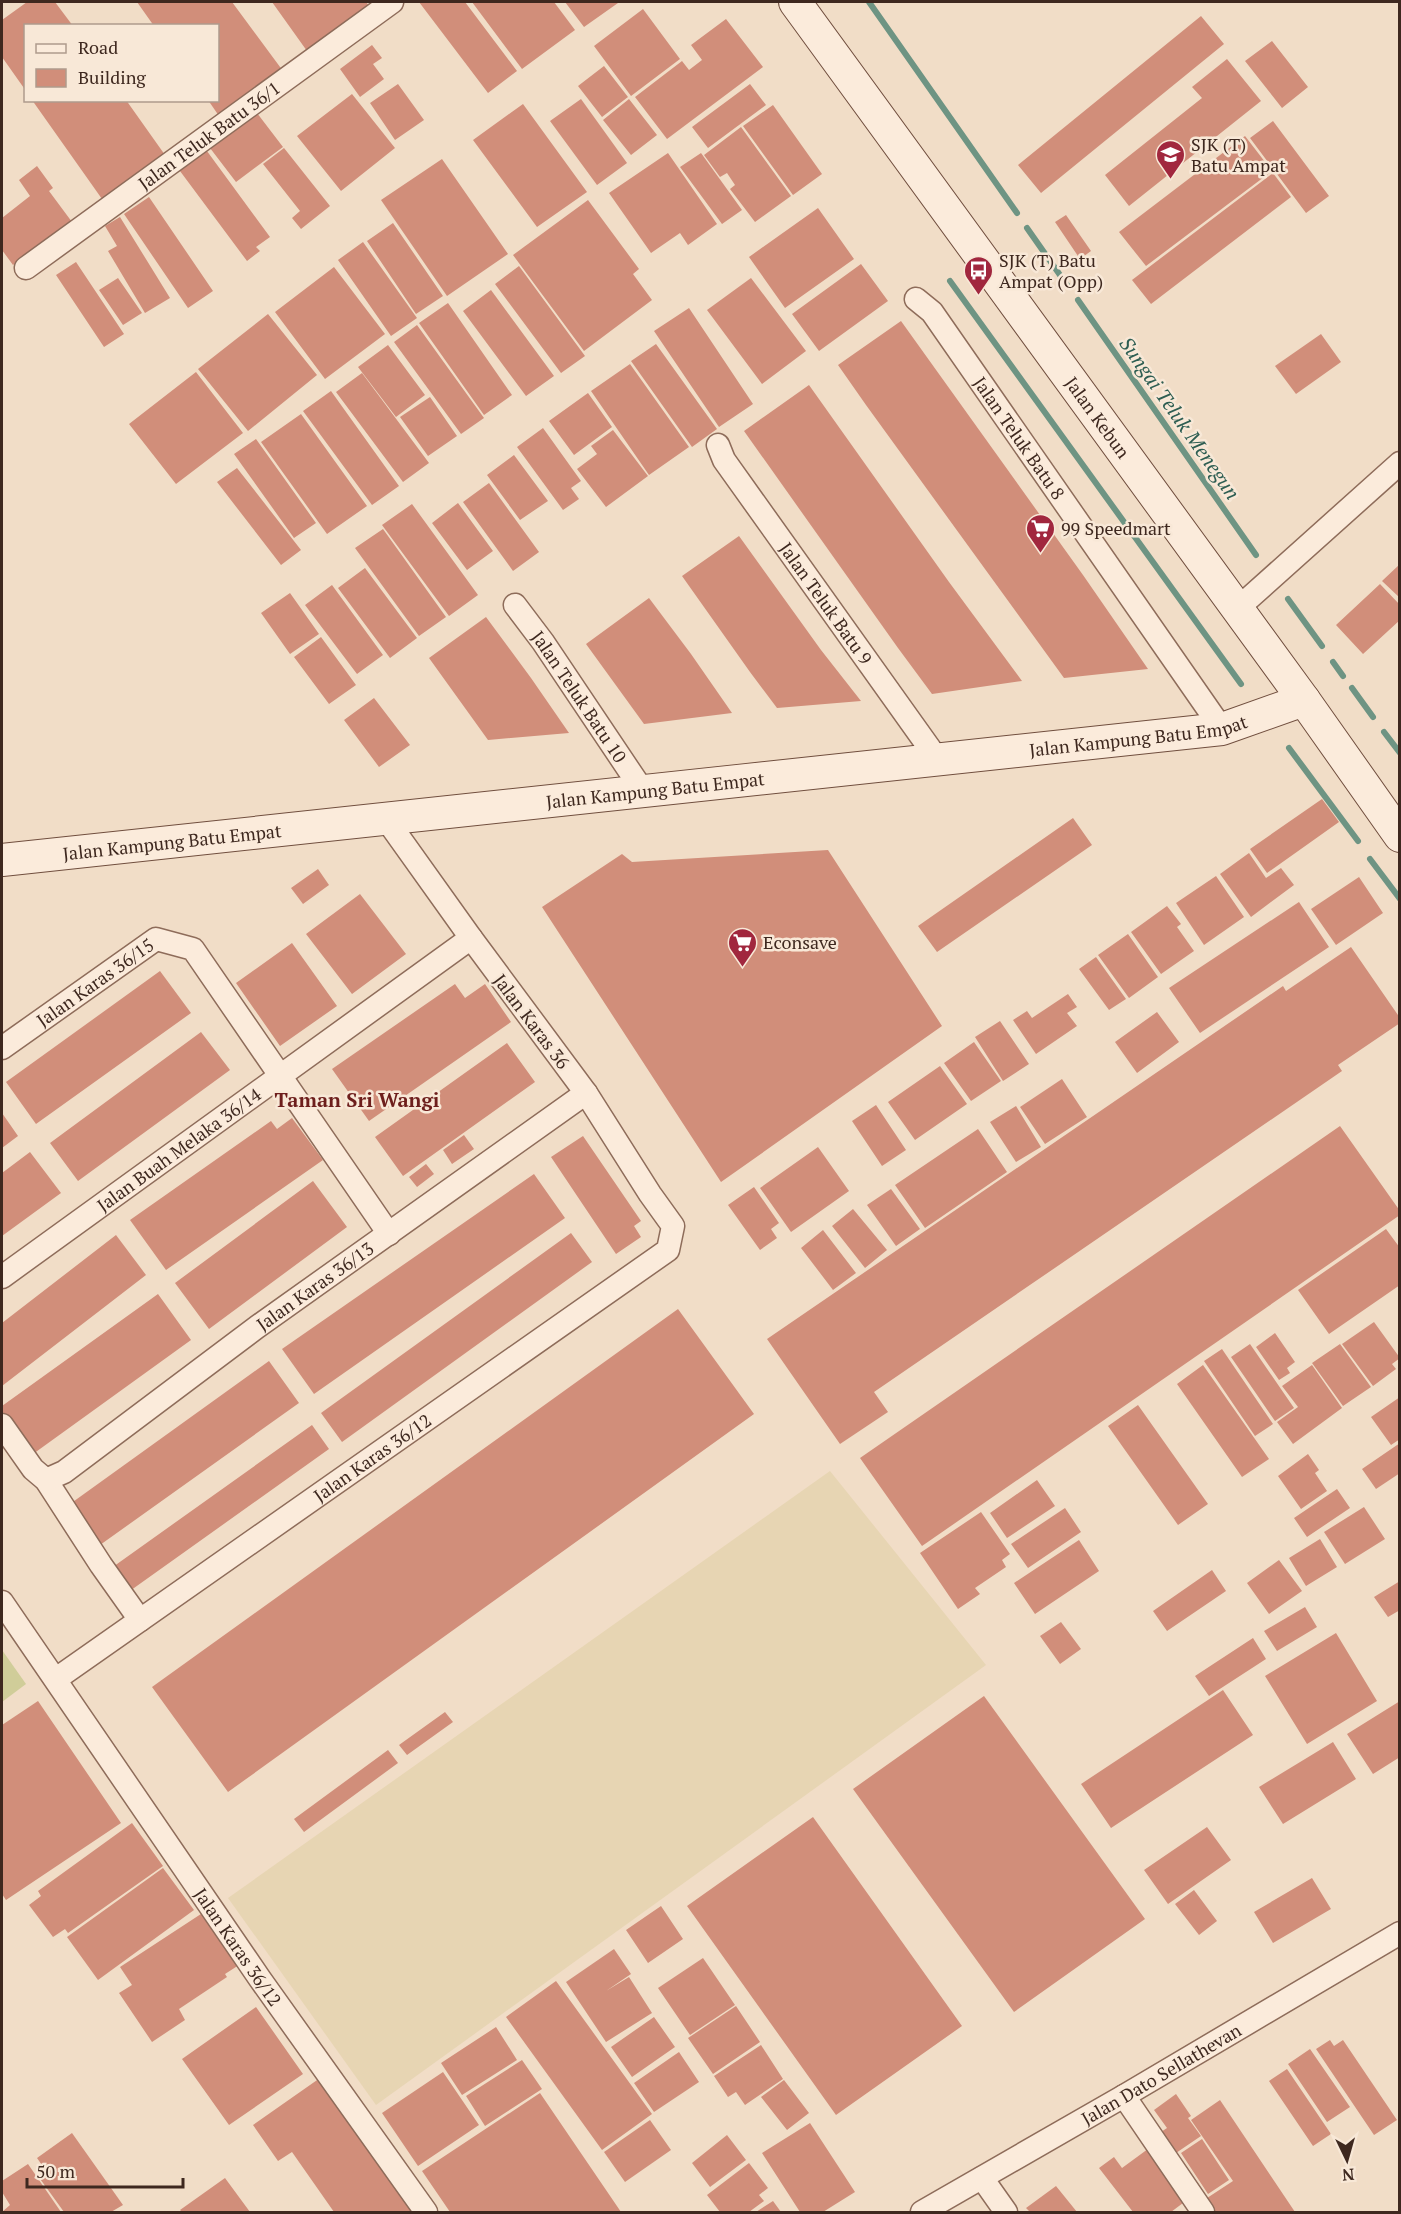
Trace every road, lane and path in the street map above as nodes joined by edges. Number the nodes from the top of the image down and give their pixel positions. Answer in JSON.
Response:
{"nodes":[{"id":1,"x":392,"y":2,"type":"edge"},
{"id":2,"x":795,"y":2,"type":"edge"},
{"id":3,"x":26,"y":268,"type":"dead end"},
{"id":4,"x":916,"y":299,"type":"dead end"},
{"id":5,"x":718,"y":445,"type":"dead end"},
{"id":6,"x":1400,"y":463,"type":"edge"},
{"id":7,"x":515,"y":605,"type":"dead end"},
{"id":8,"x":1237,"y":609,"type":"junction"},
{"id":9,"x":1304,"y":700,"type":"junction"},
{"id":10,"x":1222,"y":729,"type":"junction"},
{"id":11,"x":938,"y":759,"type":"junction"},
{"id":12,"x":643,"y":791,"type":"junction"},
{"id":13,"x":386,"y":819,"type":"junction"},
{"id":14,"x":1400,"y":836,"type":"edge"},
{"id":15,"x":2,"y":860,"type":"edge"},
{"id":16,"x":471,"y":938,"type":"junction"},
{"id":17,"x":2,"y":1048,"type":"edge"},
{"id":18,"x":280,"y":1076,"type":"junction"},
{"id":19,"x":586,"y":1093,"type":"junction"},
{"id":20,"x":673,"y":1226,"type":"joint"},
{"id":21,"x":389,"y":1234,"type":"junction"},
{"id":22,"x":2,"y":1277,"type":"edge"},
{"id":23,"x":2,"y":1425,"type":"edge"},
{"id":24,"x":46,"y":1480,"type":"junction"},
{"id":25,"x":2,"y":1602,"type":"edge"},
{"id":26,"x":140,"y":1620,"type":"junction"},
{"id":27,"x":56,"y":1679,"type":"junction"},
{"id":28,"x":1400,"y":1933,"type":"edge"},
{"id":29,"x":1125,"y":2096,"type":"junction"},
{"id":30,"x":982,"y":2178,"type":"junction"},
{"id":31,"x":426,"y":2212,"type":"edge"},
{"id":32,"x":922,"y":2212,"type":"edge"},
{"id":33,"x":1006,"y":2212,"type":"edge"},
{"id":34,"x":1203,"y":2212,"type":"edge"}],
"edges":[{"from":1,"to":3,"type":"street","name":"Jalan Teluk Batu 36/1"},
{"from":2,"to":8,"type":"main road","name":"Jalan Kebun"},
{"from":4,"to":10,"type":"street","name":"Jalan Teluk Batu 8"},
{"from":5,"to":11,"type":"street","name":"Jalan Teluk Batu 9"},
{"from":6,"to":8,"type":"street"},
{"from":7,"to":12,"type":"street","name":"Jalan Teluk Batu 10"},
{"from":8,"to":9,"type":"main road","name":"Jalan Kebun"},
{"from":9,"to":10,"type":"main road","name":"Jalan Kampung Batu Empat"},
{"from":9,"to":14,"type":"main road","name":"Jalan Kebun"},
{"from":10,"to":11,"type":"main road","name":"Jalan Kampung Batu Empat"},
{"from":11,"to":12,"type":"main road","name":"Jalan Kampung Batu Empat"},
{"from":12,"to":13,"type":"main road","name":"Jalan Kampung Batu Empat"},
{"from":13,"to":15,"type":"main road","name":"Jalan Kampung Batu Empat"},
{"from":13,"to":16,"type":"street","name":"Jalan Karas 36"},
{"from":16,"to":18,"type":"street","name":"Jalan Buah Melaka 36/14"},
{"from":16,"to":19,"type":"street","name":"Jalan Karas 36"},
{"from":17,"to":18,"type":"street","name":"Jalan Karas 36/15"},
{"from":18,"to":21,"type":"street"},
{"from":18,"to":22,"type":"street","name":"Jalan Buah Melaka 36/14"},
{"from":19,"to":20,"type":"street","name":"Jalan Karas 36"},
{"from":19,"to":21,"type":"street","name":"Jalan Karas 36/13"},
{"from":20,"to":26,"type":"street","name":"Jalan Karas 36/12"},
{"from":21,"to":24,"type":"street","name":"Jalan Karas 36/13"},
{"from":23,"to":24,"type":"street"},
{"from":24,"to":26,"type":"street"},
{"from":25,"to":27,"type":"street","name":"Jalan Karas 36/12"},
{"from":26,"to":27,"type":"street","name":"Jalan Karas 36/12"},
{"from":27,"to":31,"type":"street","name":"Jalan Karas 36/12"},
{"from":28,"to":29,"type":"street","name":"Jalan Dato Sellathevan"},
{"from":29,"to":30,"type":"street","name":"Jalan Dato Sellathevan"},
{"from":29,"to":34,"type":"street"},
{"from":30,"to":32,"type":"street","name":"Jalan Dato Sellathevan"},
{"from":30,"to":33,"type":"street"}]}
